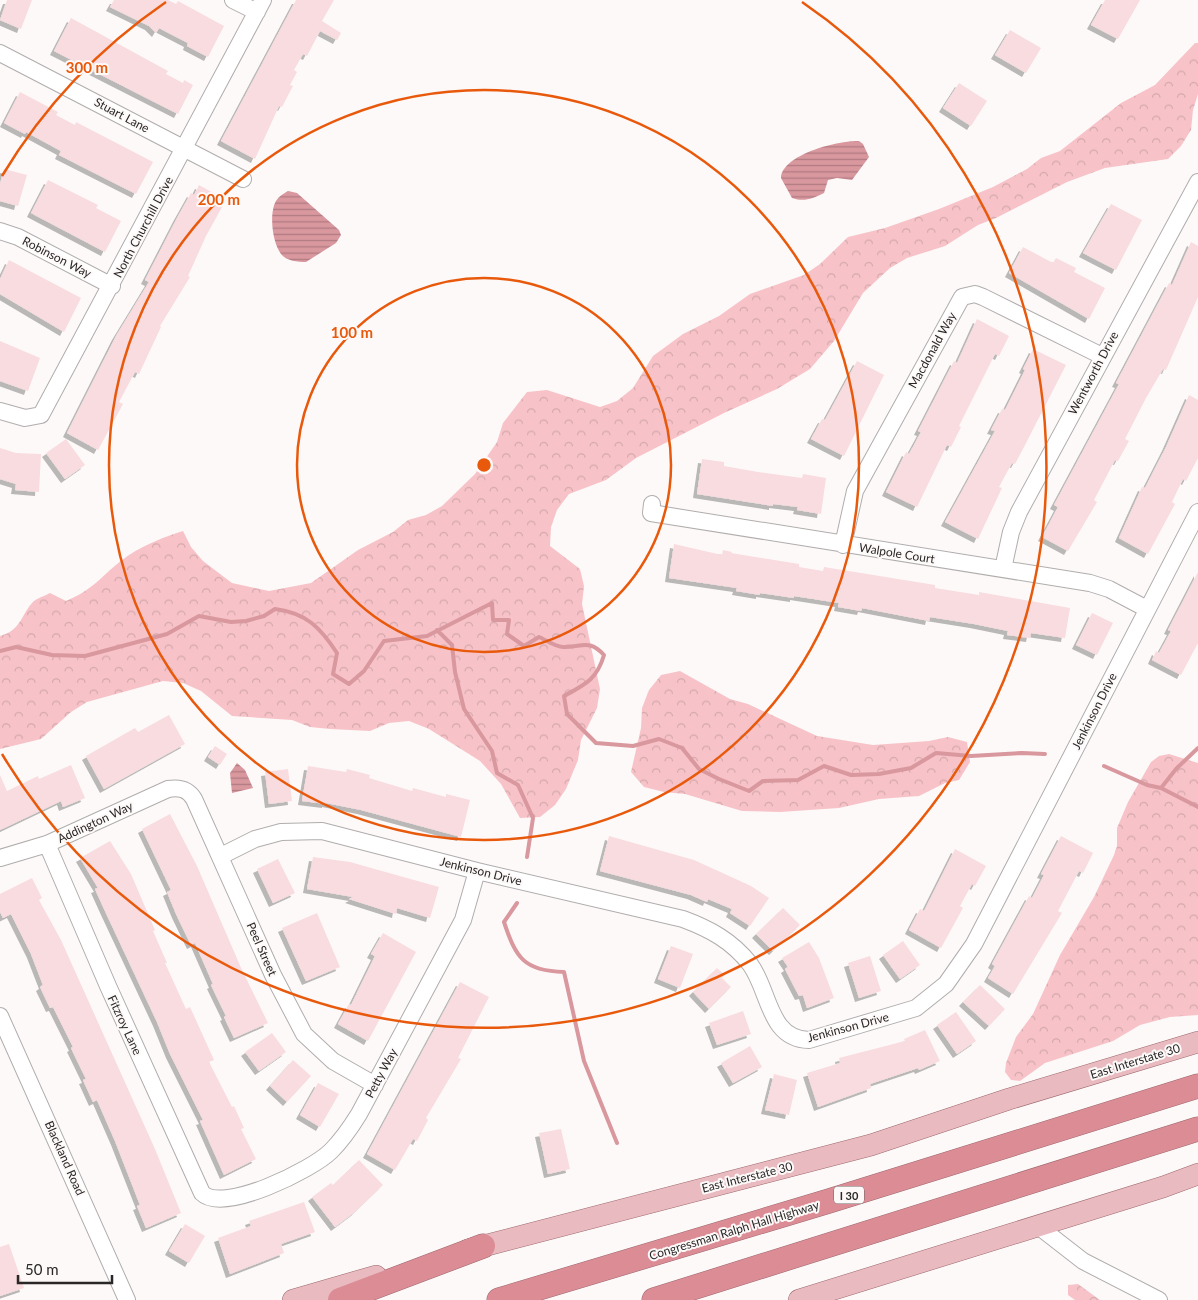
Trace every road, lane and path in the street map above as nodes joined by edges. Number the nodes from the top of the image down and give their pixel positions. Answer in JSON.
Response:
{"nodes":[{"id":1,"x":233,"y":0,"type":"edge"},
{"id":2,"x":260,"y":6,"type":"edge"},
{"id":3,"x":0,"y":53,"type":"edge"},
{"id":4,"x":185,"y":148,"type":"junction"},
{"id":5,"x":243,"y":179,"type":"dead end"},
{"id":6,"x":1198,"y":182,"type":"edge"},
{"id":7,"x":0,"y":231,"type":"edge"},
{"id":8,"x":112,"y":286,"type":"junction"},
{"id":9,"x":1102,"y":356,"type":"junction"},
{"id":10,"x":0,"y":411,"type":"edge"},
{"id":11,"x":652,"y":504,"type":"dead end"},
{"id":12,"x":1198,"y":512,"type":"edge"},
{"id":13,"x":843,"y":545,"type":"junction"},
{"id":14,"x":1003,"y":569,"type":"junction"},
{"id":15,"x":1147,"y":609,"type":"junction"},
{"id":16,"x":181,"y":788,"type":"joint"},
{"id":17,"x":47,"y":844,"type":"junction"},
{"id":18,"x":221,"y":856,"type":"junction"},
{"id":19,"x":3,"y":861,"type":"edge"},
{"id":20,"x":477,"y":870,"type":"junction"},
{"id":21,"x":0,"y":1016,"type":"edge"},
{"id":22,"x":1198,"y":1042,"type":"edge"},
{"id":23,"x":375,"y":1085,"type":"junction"},
{"id":24,"x":1198,"y":1086,"type":"edge"},
{"id":25,"x":1198,"y":1129,"type":"edge"},
{"id":26,"x":1198,"y":1174,"type":"edge"},
{"id":27,"x":212,"y":1199,"type":"joint"},
{"id":28,"x":1038,"y":1226,"type":"junction"},
{"id":29,"x":483,"y":1246,"type":"junction"},
{"id":30,"x":127,"y":1300,"type":"edge"},
{"id":31,"x":293,"y":1300,"type":"edge"},
{"id":32,"x":340,"y":1300,"type":"edge"},
{"id":33,"x":499,"y":1300,"type":"edge"},
{"id":34,"x":654,"y":1300,"type":"edge"},
{"id":35,"x":799,"y":1300,"type":"edge"},
{"id":36,"x":1158,"y":1300,"type":"edge"}],
"edges":[{"from":1,"to":2,"type":"street"},
{"from":2,"to":4,"type":"street","name":"North Churchill Drive"},
{"from":3,"to":4,"type":"street","name":"Stuart Lane"},
{"from":4,"to":5,"type":"street","name":"Stuart Lane"},
{"from":4,"to":8,"type":"street","name":"North Churchill Drive"},
{"from":6,"to":9,"type":"street","name":"Wentworth Drive"},
{"from":7,"to":8,"type":"street","name":"Robinson Way"},
{"from":8,"to":10,"type":"street","name":"North Churchill Drive"},
{"from":9,"to":13,"type":"street","name":"Macdonald Way"},
{"from":9,"to":14,"type":"street","name":"Wentworth Drive"},
{"from":11,"to":13,"type":"street","name":"Walpole Court"},
{"from":12,"to":15,"type":"street","name":"Jenkinson Drive"},
{"from":13,"to":14,"type":"street","name":"Walpole Court"},
{"from":14,"to":15,"type":"street","name":"Walpole Court"},
{"from":15,"to":20,"type":"street","name":"Jenkinson Drive"},
{"from":16,"to":17,"type":"street","name":"Addington Way"},
{"from":16,"to":18,"type":"street","name":"Peel Street"},
{"from":17,"to":19,"type":"street","name":"Addington Way"},
{"from":17,"to":27,"type":"street","name":"Fitzroy Lane"},
{"from":18,"to":20,"type":"street","name":"Jenkinson Drive"},
{"from":18,"to":23,"type":"street","name":"Peel Street"},
{"from":20,"to":23,"type":"street","name":"Petty Way"},
{"from":21,"to":30,"type":"street","name":"Blackland Road"},
{"from":22,"to":29,"type":"main road","name":"East Interstate 30"},
{"from":23,"to":27,"type":"street","name":"Petty Way"},
{"from":24,"to":33,"type":"highway","name":"Congressman Ralph Hall Highway","number":"I 30"},
{"from":25,"to":34,"type":"highway"},
{"from":26,"to":28,"type":"main road"},
{"from":28,"to":35,"type":"main road"},
{"from":28,"to":36,"type":"street"},
{"from":29,"to":31,"type":"main road","name":"East Interstate 30"},
{"from":29,"to":32,"type":"highway"}]}
